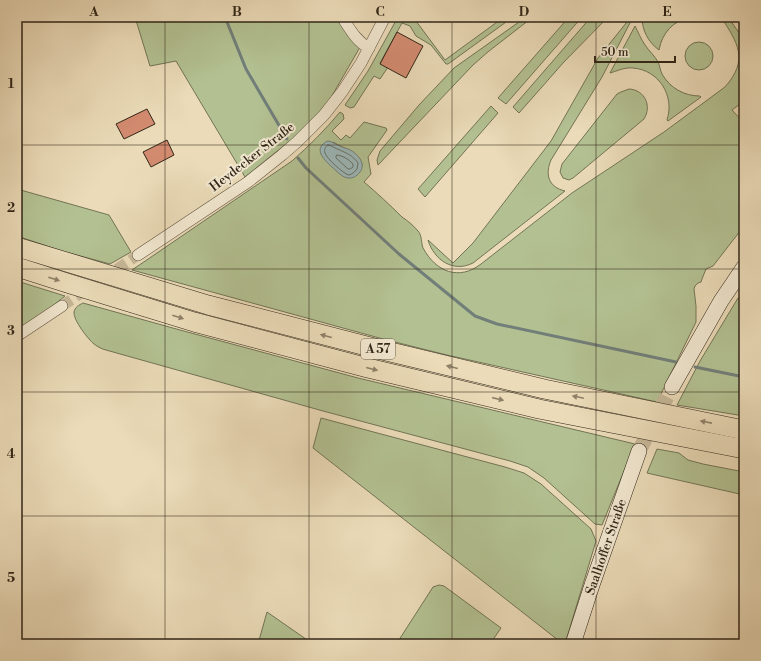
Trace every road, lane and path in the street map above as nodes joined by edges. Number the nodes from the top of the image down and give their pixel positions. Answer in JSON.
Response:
{"nodes":[{"id":1,"x":342,"y":17,"type":"edge"},
{"id":2,"x":385,"y":17,"type":"edge"},
{"id":3,"x":369,"y":48,"type":"junction"},
{"id":4,"x":17,"y":247,"type":"edge"},
{"id":5,"x":138,"y":255,"type":"tunnel mouth"},
{"id":6,"x":17,"y":267,"type":"edge"},
{"id":7,"x":744,"y":267,"type":"edge"},
{"id":8,"x":62,"y":306,"type":"tunnel mouth"},
{"id":9,"x":17,"y":336,"type":"edge"},
{"id":10,"x":672,"y":387,"type":"tunnel mouth"},
{"id":11,"x":744,"y":430,"type":"edge"},
{"id":12,"x":744,"y":449,"type":"edge"},
{"id":13,"x":639,"y":451,"type":"tunnel mouth"},
{"id":14,"x":573,"y":644,"type":"edge"}],
"edges":[{"from":1,"to":3,"type":"street"},
{"from":2,"to":3,"type":"street","name":"Heydecker Straße"},
{"from":3,"to":5,"type":"street","name":"Heydecker Straße"},
{"from":11,"to":4,"type":"highway","number":"A 57","one_way":true},
{"from":6,"to":12,"type":"highway","number":"A 57","one_way":true},
{"from":7,"to":10,"type":"street"},
{"from":8,"to":9,"type":"street"},
{"from":13,"to":14,"type":"street","name":"Saalhoffer Straße"}]}
